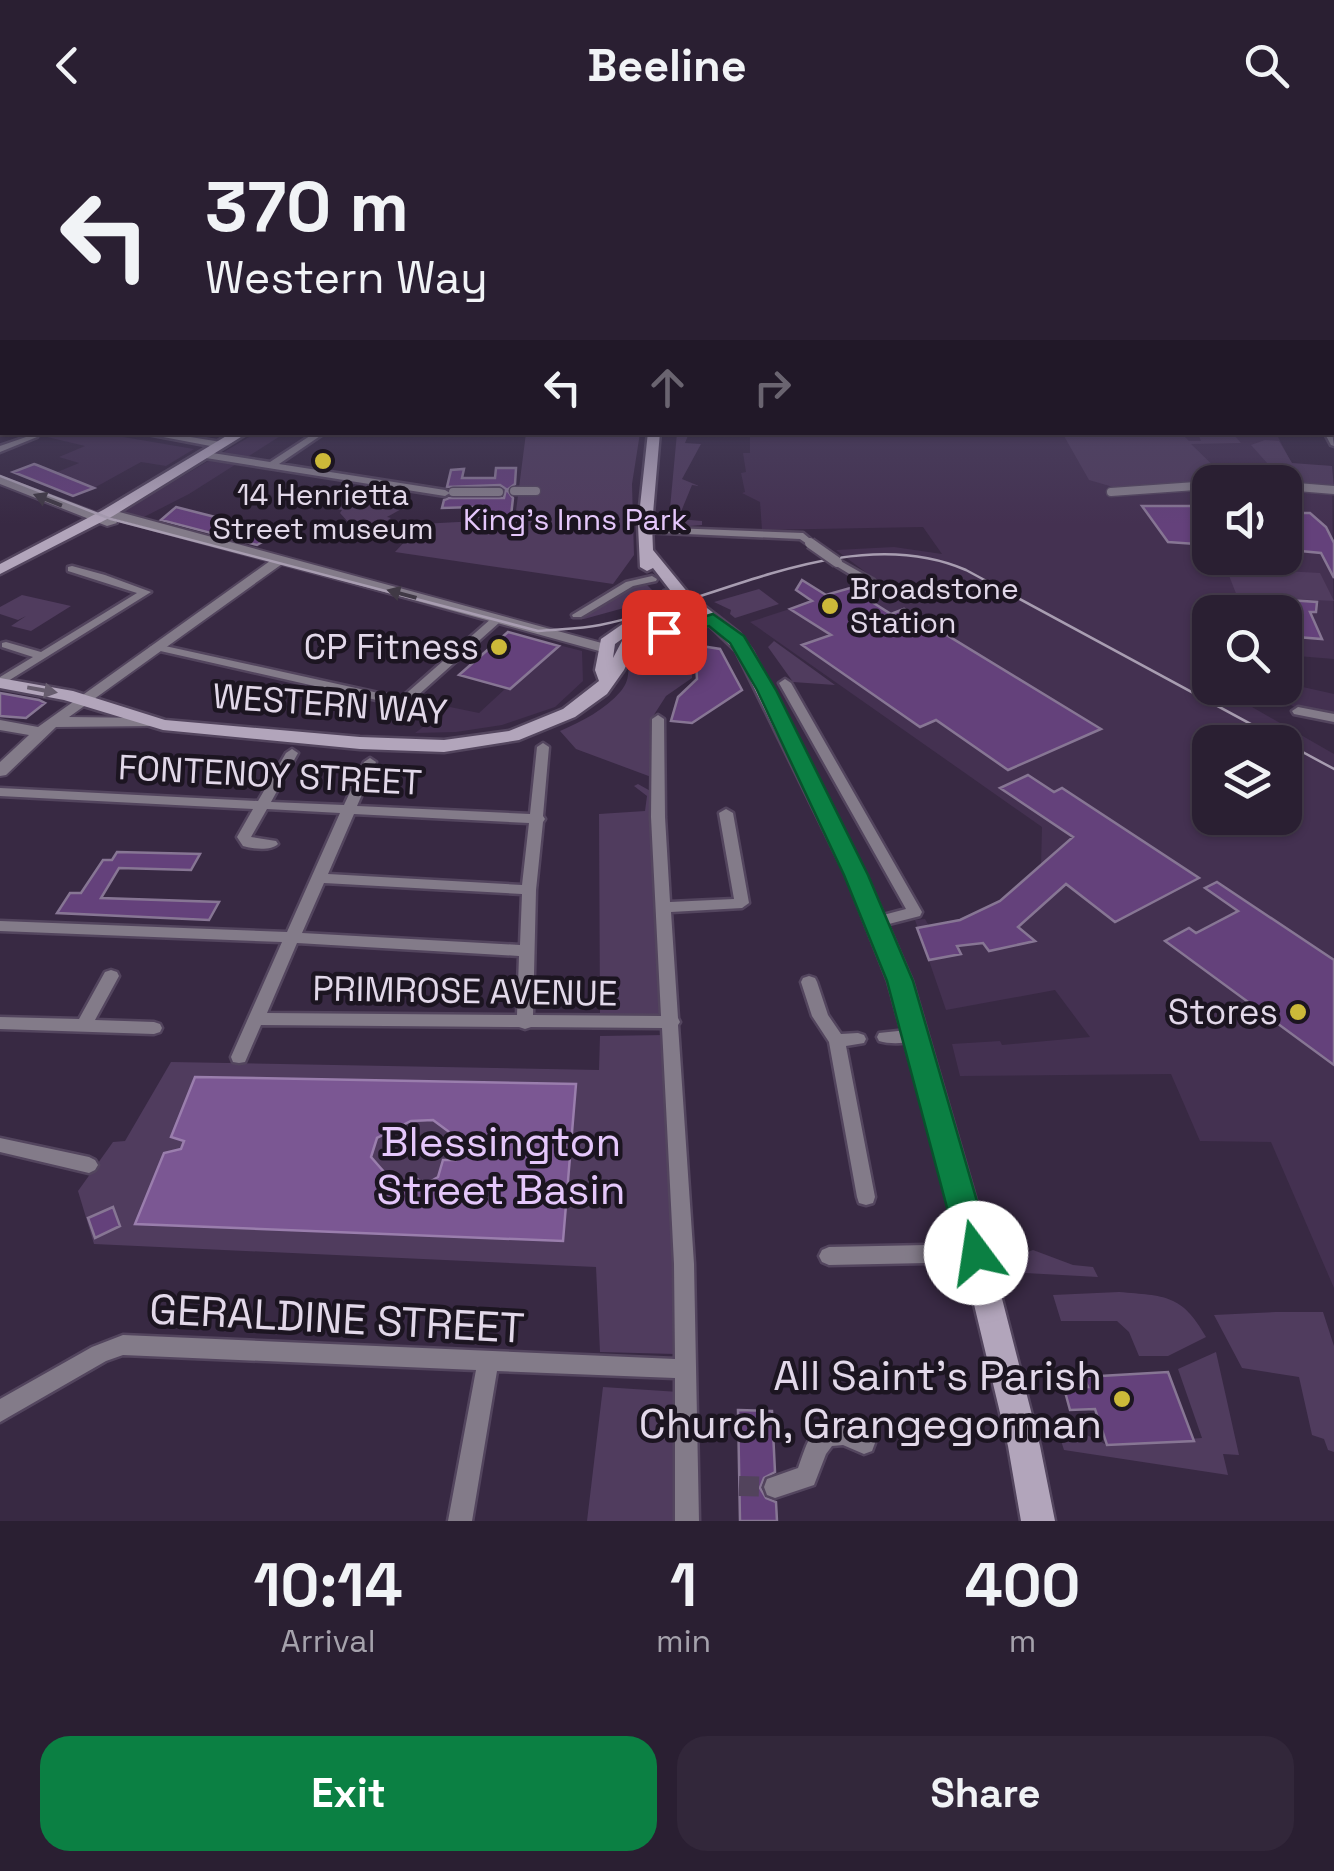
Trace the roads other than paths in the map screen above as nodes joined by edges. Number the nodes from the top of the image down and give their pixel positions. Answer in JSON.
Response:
{"nodes":[{"id":1,"x":31,"y":435,"type":"edge"},
{"id":2,"x":160,"y":435,"type":"edge"},
{"id":3,"x":238,"y":435,"type":"edge"},
{"id":4,"x":317,"y":435,"type":"edge"},
{"id":5,"x":654,"y":435,"type":"edge"},
{"id":6,"x":222,"y":445,"type":"junction"},
{"id":7,"x":0,"y":449,"type":"edge"},
{"id":8,"x":206,"y":455,"type":"junction"},
{"id":9,"x":272,"y":465,"type":"junction"},
{"id":10,"x":0,"y":480,"type":"edge"},
{"id":11,"x":1192,"y":486,"type":"edge"},
{"id":12,"x":1302,"y":487,"type":"edge"},
{"id":13,"x":1334,"y":490,"type":"edge"},
{"id":14,"x":514,"y":491,"type":"dead end"},
{"id":15,"x":536,"y":491,"type":"dead end"},
{"id":16,"x":449,"y":492,"type":"joint"},
{"id":17,"x":499,"y":492,"type":"dead end"},
{"id":18,"x":1111,"y":492,"type":"dead end"},
{"id":19,"x":102,"y":516,"type":"junction"},
{"id":20,"x":645,"y":530,"type":"junction"},
{"id":21,"x":810,"y":543,"type":"joint"},
{"id":22,"x":649,"y":553,"type":"junction"},
{"id":23,"x":278,"y":561,"type":"junction"},
{"id":24,"x":837,"y":562,"type":"joint"},
{"id":25,"x":72,"y":569,"type":"dead end"},
{"id":26,"x":0,"y":570,"type":"edge"},
{"id":27,"x":652,"y":579,"type":"junction"},
{"id":28,"x":870,"y":582,"type":"dead end"},
{"id":29,"x":677,"y":596,"type":"junction"},
{"id":30,"x":708,"y":615,"type":"junction"},
{"id":31,"x":577,"y":616,"type":"dead end"},
{"id":32,"x":496,"y":620,"type":"junction"},
{"id":33,"x":609,"y":642,"type":"junction"},
{"id":34,"x":6,"y":646,"type":"dead end"},
{"id":35,"x":156,"y":648,"type":"junction"},
{"id":36,"x":42,"y":656,"type":"junction"},
{"id":37,"x":607,"y":680,"type":"junction"},
{"id":38,"x":0,"y":682,"type":"edge"},
{"id":39,"x":785,"y":683,"type":"dead end"},
{"id":40,"x":83,"y":700,"type":"junction"},
{"id":41,"x":1298,"y":711,"type":"dead end"},
{"id":42,"x":1334,"y":718,"type":"edge"},
{"id":43,"x":658,"y":719,"type":"dead end"},
{"id":44,"x":150,"y":723,"type":"junction"},
{"id":45,"x":0,"y":725,"type":"edge"},
{"id":46,"x":46,"y":727,"type":"junction"},
{"id":47,"x":544,"y":747,"type":"dead end"},
{"id":48,"x":292,"y":753,"type":"dead end"},
{"id":49,"x":370,"y":762,"type":"dead end"},
{"id":50,"x":0,"y":771,"type":"edge"},
{"id":51,"x":0,"y":792,"type":"edge"},
{"id":52,"x":262,"y":804,"type":"junction"},
{"id":53,"x":348,"y":808,"type":"junction"},
{"id":54,"x":726,"y":814,"type":"dead end"},
{"id":55,"x":538,"y":819,"type":"junction"},
{"id":56,"x":271,"y":844,"type":"dead end"},
{"id":57,"x":318,"y":878,"type":"junction"},
{"id":58,"x":529,"y":890,"type":"junction"},
{"id":59,"x":665,"y":907,"type":"junction"},
{"id":60,"x":876,"y":922,"type":"junction"},
{"id":61,"x":0,"y":926,"type":"edge"},
{"id":62,"x":291,"y":937,"type":"junction"},
{"id":63,"x":525,"y":951,"type":"junction"},
{"id":64,"x":110,"y":976,"type":"dead end"},
{"id":65,"x":809,"y":982,"type":"dead end"},
{"id":66,"x":256,"y":1019,"type":"junction"},
{"id":67,"x":672,"y":1022,"type":"junction"},
{"id":68,"x":0,"y":1023,"type":"edge"},
{"id":69,"x":525,"y":1023,"type":"junction"},
{"id":70,"x":84,"y":1026,"type":"junction"},
{"id":71,"x":154,"y":1028,"type":"dead end"},
{"id":72,"x":917,"y":1035,"type":"junction"},
{"id":73,"x":885,"y":1037,"type":"dead end"},
{"id":74,"x":858,"y":1039,"type":"dead end"},
{"id":75,"x":837,"y":1040,"type":"junction"},
{"id":76,"x":239,"y":1057,"type":"dead end"},
{"id":77,"x":0,"y":1145,"type":"edge"},
{"id":78,"x":89,"y":1165,"type":"dead end"},
{"id":79,"x":866,"y":1198,"type":"dead end"},
{"id":80,"x":976,"y":1253,"type":"junction"},
{"id":81,"x":828,"y":1256,"type":"dead end"},
{"id":82,"x":488,"y":1363,"type":"junction"},
{"id":83,"x":686,"y":1369,"type":"junction"},
{"id":84,"x":0,"y":1411,"type":"edge"},
{"id":85,"x":864,"y":1443,"type":"dead end"},
{"id":86,"x":775,"y":1488,"type":"tunnel mouth"},
{"id":87,"x":460,"y":1521,"type":"edge"},
{"id":88,"x":687,"y":1521,"type":"edge"},
{"id":89,"x":1038,"y":1521,"type":"edge"}],
"edges":[{"from":1,"to":7,"type":"street"},
{"from":2,"to":6,"type":"street"},
{"from":3,"to":6,"type":"main road"},
{"from":4,"to":9,"type":"street"},
{"from":5,"to":20,"type":"main road"},
{"from":6,"to":8,"type":"main road"},
{"from":8,"to":9,"type":"street"},
{"from":8,"to":19,"type":"main road"},
{"from":9,"to":16,"type":"street"},
{"from":19,"to":10,"type":"street","one_way":true},
{"from":11,"to":18,"type":"street"},
{"from":12,"to":13,"type":"street"},
{"from":14,"to":15,"type":"street"},
{"from":16,"to":17,"type":"street"},
{"from":19,"to":23,"type":"street"},
{"from":19,"to":26,"type":"main road"},
{"from":20,"to":21,"type":"street"},
{"from":20,"to":22,"type":"main road"},
{"from":21,"to":24,"type":"street","bridge":true},
{"from":22,"to":27,"type":"main road"},
{"from":22,"to":29,"type":"main road"},
{"from":32,"to":23,"type":"street","one_way":true},
{"from":23,"to":35,"type":"street"},
{"from":24,"to":28,"type":"street"},
{"from":25,"to":36,"type":"street"},
{"from":27,"to":29,"type":"main road"},
{"from":27,"to":31,"type":"street"},
{"from":29,"to":30,"type":"main road"},
{"from":29,"to":33,"type":"main road"},
{"from":30,"to":33,"type":"main road"},
{"from":30,"to":37,"type":"main road","name":"WESTERN WAY"},
{"from":30,"to":60,"type":"main road"},
{"from":32,"to":33,"type":"street"},
{"from":32,"to":35,"type":"street"},
{"from":33,"to":37,"type":"main road"},
{"from":34,"to":36,"type":"street"},
{"from":35,"to":40,"type":"street"},
{"from":36,"to":38,"type":"street"},
{"from":37,"to":44,"type":"main road","name":"WESTERN WAY"},
{"from":38,"to":40,"type":"main road","name":"WESTERN WAY","one_way":true},
{"from":39,"to":60,"type":"street"},
{"from":40,"to":44,"type":"main road","name":"WESTERN WAY"},
{"from":40,"to":46,"type":"street"},
{"from":41,"to":42,"type":"street"},
{"from":43,"to":59,"type":"street"},
{"from":44,"to":46,"type":"street","name":"WESTERN WAY"},
{"from":45,"to":46,"type":"street","name":"WESTERN WAY"},
{"from":46,"to":50,"type":"street"},
{"from":47,"to":55,"type":"street"},
{"from":48,"to":52,"type":"street"},
{"from":49,"to":53,"type":"street"},
{"from":51,"to":52,"type":"street","name":"FONTENOY STREET"},
{"from":52,"to":53,"type":"street","name":"FONTENOY STREET"},
{"from":52,"to":56,"type":"street"},
{"from":53,"to":55,"type":"street","name":"FONTENOY STREET"},
{"from":53,"to":57,"type":"street"},
{"from":54,"to":59,"type":"street"},
{"from":55,"to":58,"type":"street"},
{"from":57,"to":58,"type":"street"},
{"from":57,"to":62,"type":"street"},
{"from":58,"to":63,"type":"street"},
{"from":59,"to":67,"type":"street"},
{"from":60,"to":72,"type":"main road"},
{"from":61,"to":62,"type":"street"},
{"from":62,"to":63,"type":"street"},
{"from":62,"to":66,"type":"street"},
{"from":63,"to":69,"type":"street"},
{"from":64,"to":70,"type":"street"},
{"from":65,"to":75,"type":"street"},
{"from":66,"to":69,"type":"street","name":"PRIMROSE AVENUE"},
{"from":66,"to":76,"type":"street"},
{"from":67,"to":69,"type":"street","name":"PRIMROSE AVENUE"},
{"from":67,"to":83,"type":"street"},
{"from":68,"to":70,"type":"street"},
{"from":70,"to":71,"type":"street"},
{"from":72,"to":73,"type":"street"},
{"from":72,"to":80,"type":"main road"},
{"from":74,"to":75,"type":"street"},
{"from":75,"to":79,"type":"street"},
{"from":77,"to":78,"type":"street"},
{"from":80,"to":81,"type":"street"},
{"from":80,"to":89,"type":"main road"},
{"from":82,"to":83,"type":"street","name":"GERALDINE STREET"},
{"from":82,"to":84,"type":"street","name":"GERALDINE STREET"},
{"from":82,"to":87,"type":"street"},
{"from":83,"to":88,"type":"street"},
{"from":85,"to":86,"type":"street"}]}
